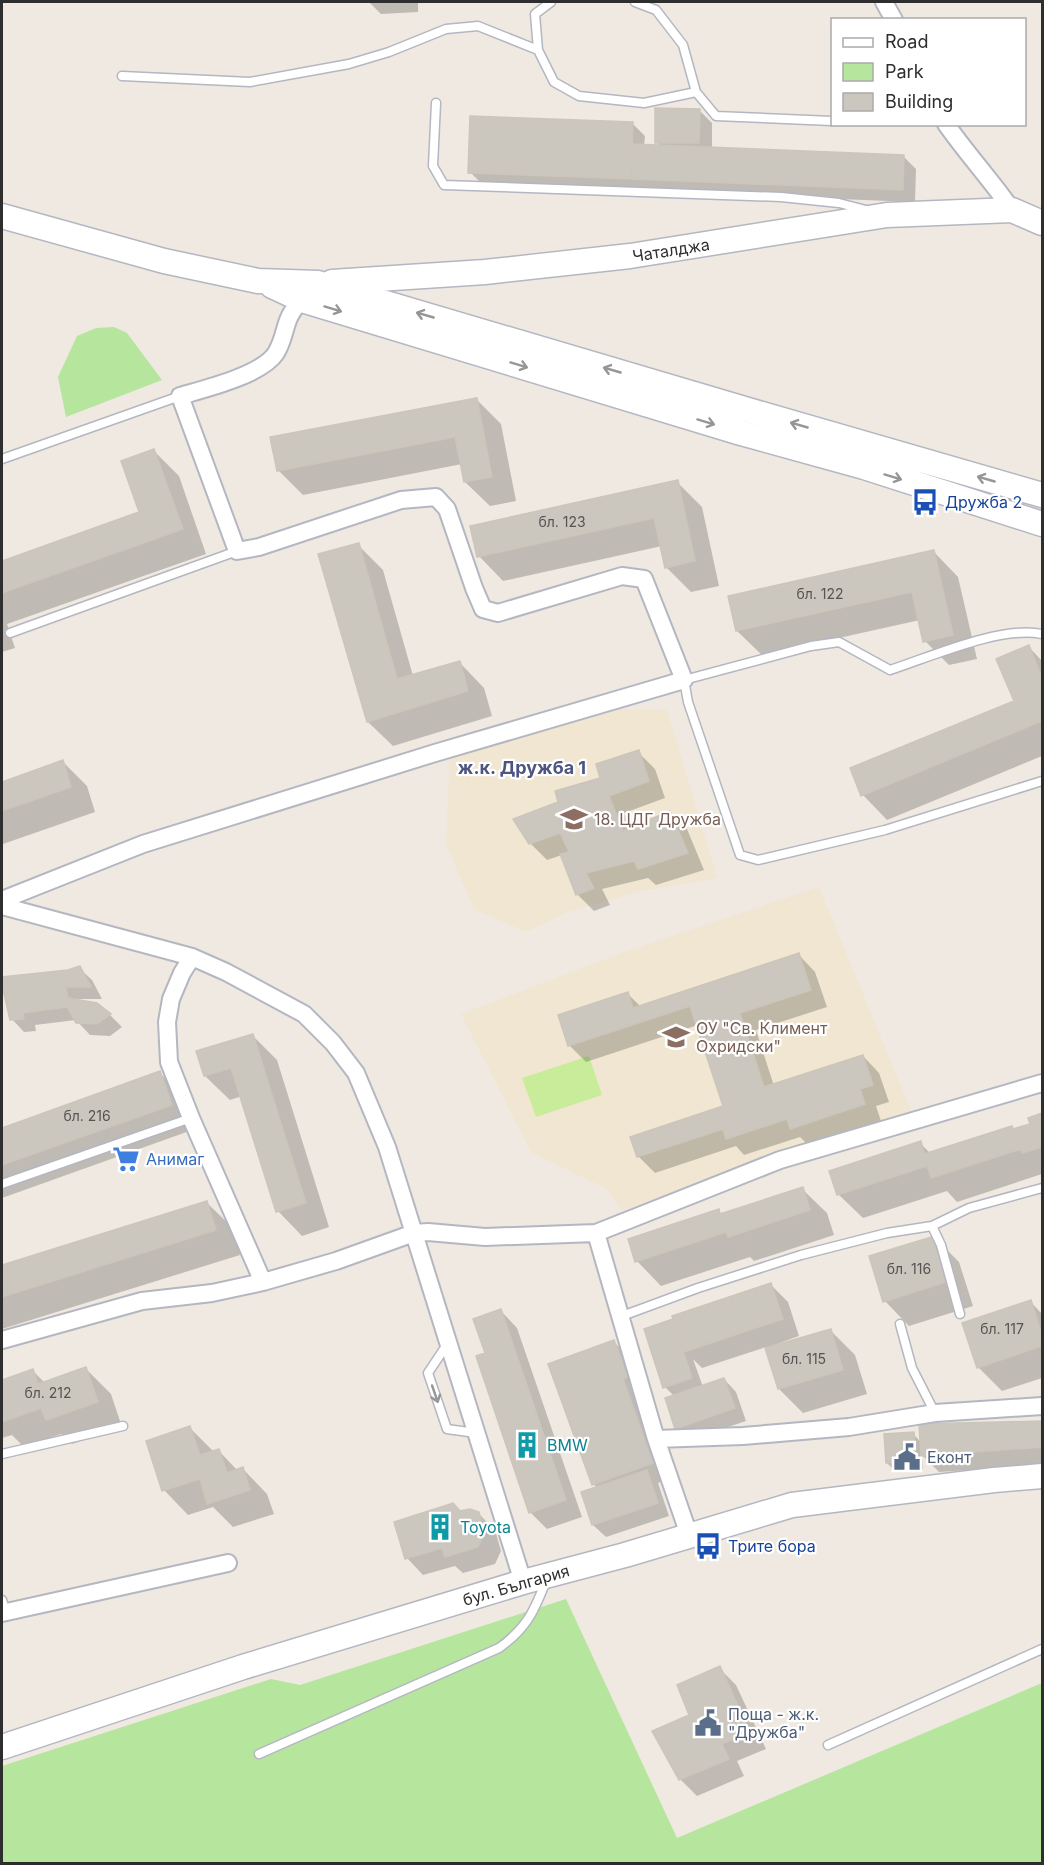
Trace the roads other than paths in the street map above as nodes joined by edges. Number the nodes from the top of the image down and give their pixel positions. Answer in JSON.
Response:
{"nodes":[{"id":1,"x":551,"y":2,"type":"edge"},
{"id":2,"x":635,"y":2,"type":"edge"},
{"id":3,"x":884,"y":2,"type":"edge"},
{"id":4,"x":893,"y":18,"type":"edge"},
{"id":5,"x":538,"y":50,"type":"junction"},
{"id":6,"x":123,"y":76,"type":"dead end"},
{"id":7,"x":696,"y":92,"type":"junction"},
{"id":8,"x":436,"y":103,"type":"dead end"},
{"id":9,"x":831,"y":122,"type":"edge"},
{"id":10,"x":947,"y":126,"type":"edge"},
{"id":11,"x":1012,"y":210,"type":"junction"},
{"id":12,"x":886,"y":215,"type":"junction"},
{"id":13,"x":2,"y":216,"type":"edge"},
{"id":14,"x":1042,"y":223,"type":"edge"},
{"id":15,"x":310,"y":291,"type":"junction"},
{"id":16,"x":180,"y":396,"type":"junction"},
{"id":17,"x":2,"y":459,"type":"edge"},
{"id":18,"x":1042,"y":495,"type":"edge"},
{"id":19,"x":1042,"y":524,"type":"edge"},
{"id":20,"x":237,"y":551,"type":"junction"},
{"id":21,"x":10,"y":633,"type":"dead end"},
{"id":22,"x":1042,"y":634,"type":"edge"},
{"id":23,"x":684,"y":680,"type":"junction"},
{"id":24,"x":1042,"y":781,"type":"edge"},
{"id":25,"x":2,"y":900,"type":"edge"},
{"id":26,"x":2,"y":906,"type":"edge"},
{"id":27,"x":192,"y":957,"type":"junction"},
{"id":28,"x":1042,"y":1083,"type":"edge"},
{"id":29,"x":191,"y":1118,"type":"junction"},
{"id":30,"x":2,"y":1184,"type":"edge"},
{"id":31,"x":1042,"y":1188,"type":"edge"},
{"id":32,"x":932,"y":1226,"type":"junction"},
{"id":33,"x":414,"y":1233,"type":"junction"},
{"id":34,"x":596,"y":1233,"type":"junction"},
{"id":35,"x":263,"y":1282,"type":"junction"},
{"id":36,"x":960,"y":1314,"type":"dead end"},
{"id":37,"x":622,"y":1316,"type":"junction"},
{"id":38,"x":900,"y":1323,"type":"dead end"},
{"id":39,"x":2,"y":1340,"type":"edge"},
{"id":40,"x":448,"y":1343,"type":"junction"},
{"id":41,"x":1042,"y":1406,"type":"edge"},
{"id":42,"x":934,"y":1413,"type":"junction"},
{"id":43,"x":123,"y":1426,"type":"dead end"},
{"id":44,"x":477,"y":1433,"type":"junction"},
{"id":45,"x":656,"y":1439,"type":"junction"},
{"id":46,"x":2,"y":1454,"type":"edge"},
{"id":47,"x":1042,"y":1476,"type":"edge"},
{"id":48,"x":689,"y":1535,"type":"junction"},
{"id":49,"x":228,"y":1563,"type":"dead end"},
{"id":50,"x":548,"y":1575,"type":"junction"},
{"id":51,"x":523,"y":1582,"type":"junction"},
{"id":52,"x":3,"y":1608,"type":"edge"},
{"id":53,"x":1042,"y":1650,"type":"edge"},
{"id":54,"x":828,"y":1745,"type":"dead end"},
{"id":55,"x":2,"y":1747,"type":"edge"},
{"id":56,"x":259,"y":1754,"type":"dead end"}],
"edges":[{"from":1,"to":5,"type":"lane"},
{"from":2,"to":7,"type":"lane"},
{"from":3,"to":4,"type":"street"},
{"from":5,"to":6,"type":"lane"},
{"from":5,"to":7,"type":"lane"},
{"from":7,"to":9,"type":"lane"},
{"from":8,"to":12,"type":"lane"},
{"from":10,"to":11,"type":"street"},
{"from":11,"to":12,"type":"street","name":"Чаталджа"},
{"from":11,"to":14,"type":"street","name":"Чаталджа"},
{"from":12,"to":15,"type":"street","name":"Чаталджа"},
{"from":13,"to":15,"type":"street"},
{"from":15,"to":16,"type":"street"},
{"from":18,"to":15,"type":"street","one_way":true},
{"from":15,"to":19,"type":"street","one_way":true},
{"from":16,"to":17,"type":"lane"},
{"from":16,"to":20,"type":"street"},
{"from":20,"to":21,"type":"lane"},
{"from":20,"to":23,"type":"street"},
{"from":22,"to":23,"type":"lane"},
{"from":23,"to":24,"type":"lane"},
{"from":23,"to":25,"type":"street"},
{"from":26,"to":27,"type":"street"},
{"from":27,"to":29,"type":"street"},
{"from":27,"to":33,"type":"street"},
{"from":28,"to":34,"type":"street"},
{"from":29,"to":30,"type":"lane"},
{"from":29,"to":35,"type":"street"},
{"from":31,"to":32,"type":"lane"},
{"from":32,"to":36,"type":"lane"},
{"from":32,"to":37,"type":"lane"},
{"from":33,"to":34,"type":"street"},
{"from":33,"to":35,"type":"street"},
{"from":33,"to":40,"type":"street"},
{"from":34,"to":37,"type":"street"},
{"from":35,"to":39,"type":"street"},
{"from":37,"to":45,"type":"street"},
{"from":38,"to":42,"type":"lane"},
{"from":40,"to":44,"type":"street"},
{"from":40,"to":44,"type":"lane","one_way":true},
{"from":41,"to":42,"type":"street"},
{"from":42,"to":45,"type":"street"},
{"from":43,"to":46,"type":"lane"},
{"from":44,"to":51,"type":"street"},
{"from":45,"to":48,"type":"street"},
{"from":47,"to":48,"type":"street","name":"бул. България"},
{"from":48,"to":50,"type":"street","name":"бул. България"},
{"from":49,"to":52,"type":"street"},
{"from":50,"to":51,"type":"street","name":"бул. България"},
{"from":50,"to":56,"type":"lane"},
{"from":51,"to":55,"type":"street","name":"бул. България"},
{"from":53,"to":54,"type":"lane"}]}
